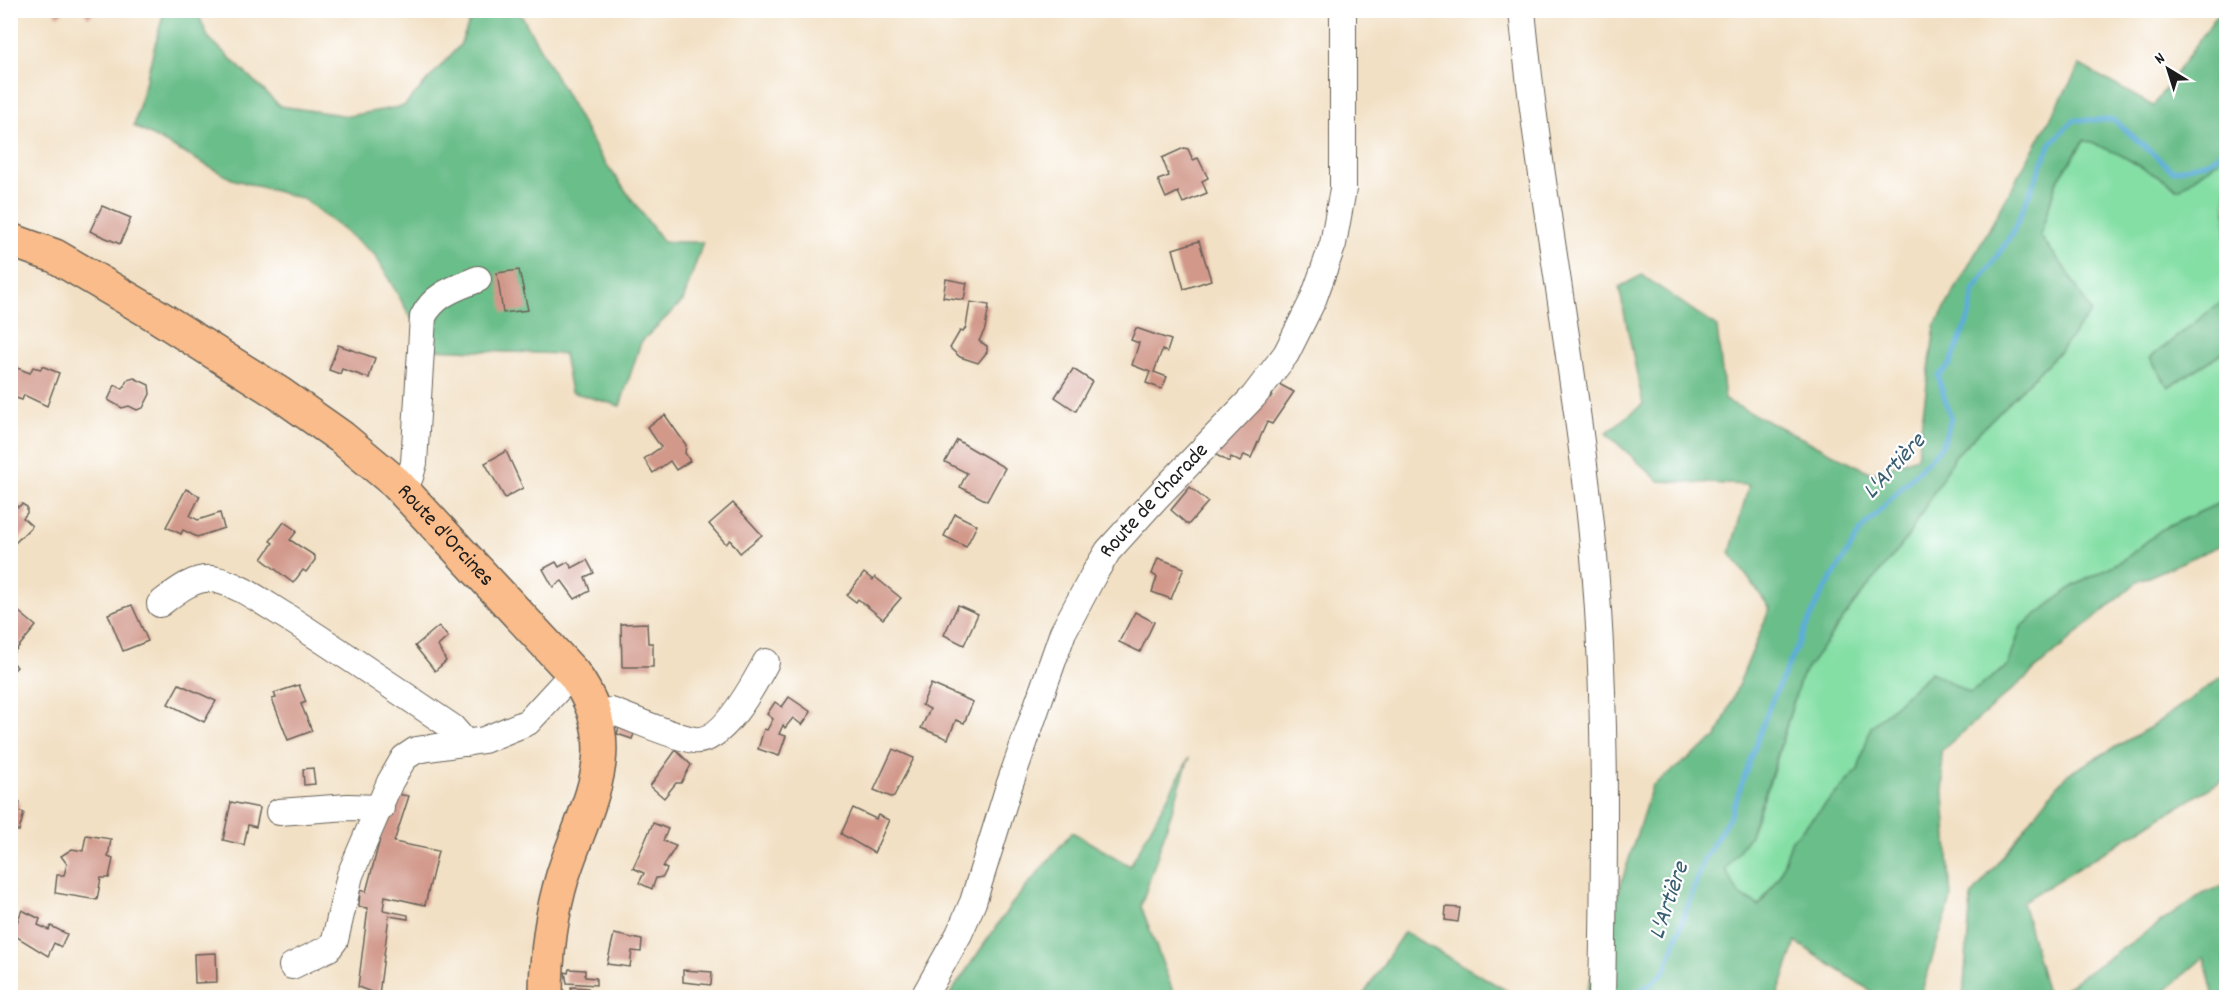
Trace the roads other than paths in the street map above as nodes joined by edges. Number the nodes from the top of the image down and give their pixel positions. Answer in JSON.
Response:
{"nodes":[{"id":1,"x":1342,"y":10,"type":"edge"},
{"id":2,"x":1522,"y":10,"type":"edge"},
{"id":3,"x":10,"y":240,"type":"edge"},
{"id":4,"x":478,"y":279,"type":"dead end"},
{"id":5,"x":400,"y":488,"type":"junction"},
{"id":6,"x":160,"y":604,"type":"dead end"},
{"id":7,"x":766,"y":662,"type":"dead end"},
{"id":8,"x":573,"y":673,"type":"junction"},
{"id":9,"x":597,"y":713,"type":"junction"},
{"id":10,"x":466,"y":743,"type":"junction"},
{"id":11,"x":381,"y":808,"type":"junction"},
{"id":12,"x":279,"y":812,"type":"dead end"},
{"id":13,"x":292,"y":966,"type":"dead end"},
{"id":14,"x":546,"y":998,"type":"edge"},
{"id":15,"x":923,"y":998,"type":"edge"},
{"id":16,"x":1602,"y":998,"type":"edge"}],
"edges":[{"from":1,"to":15,"type":"street","name":"Route de Charade"},
{"from":2,"to":16,"type":"street"},
{"from":3,"to":5,"type":"main road","name":"Route d'Orcines"},
{"from":4,"to":5,"type":"street"},
{"from":5,"to":8,"type":"main road","name":"Route d'Orcines"},
{"from":6,"to":10,"type":"street"},
{"from":7,"to":9,"type":"street"},
{"from":8,"to":9,"type":"main road","name":"Route d'Orcines"},
{"from":8,"to":10,"type":"street"},
{"from":9,"to":14,"type":"main road","name":"Route d'Orcines"},
{"from":10,"to":11,"type":"street"},
{"from":11,"to":12,"type":"street"},
{"from":11,"to":13,"type":"street"}]}
